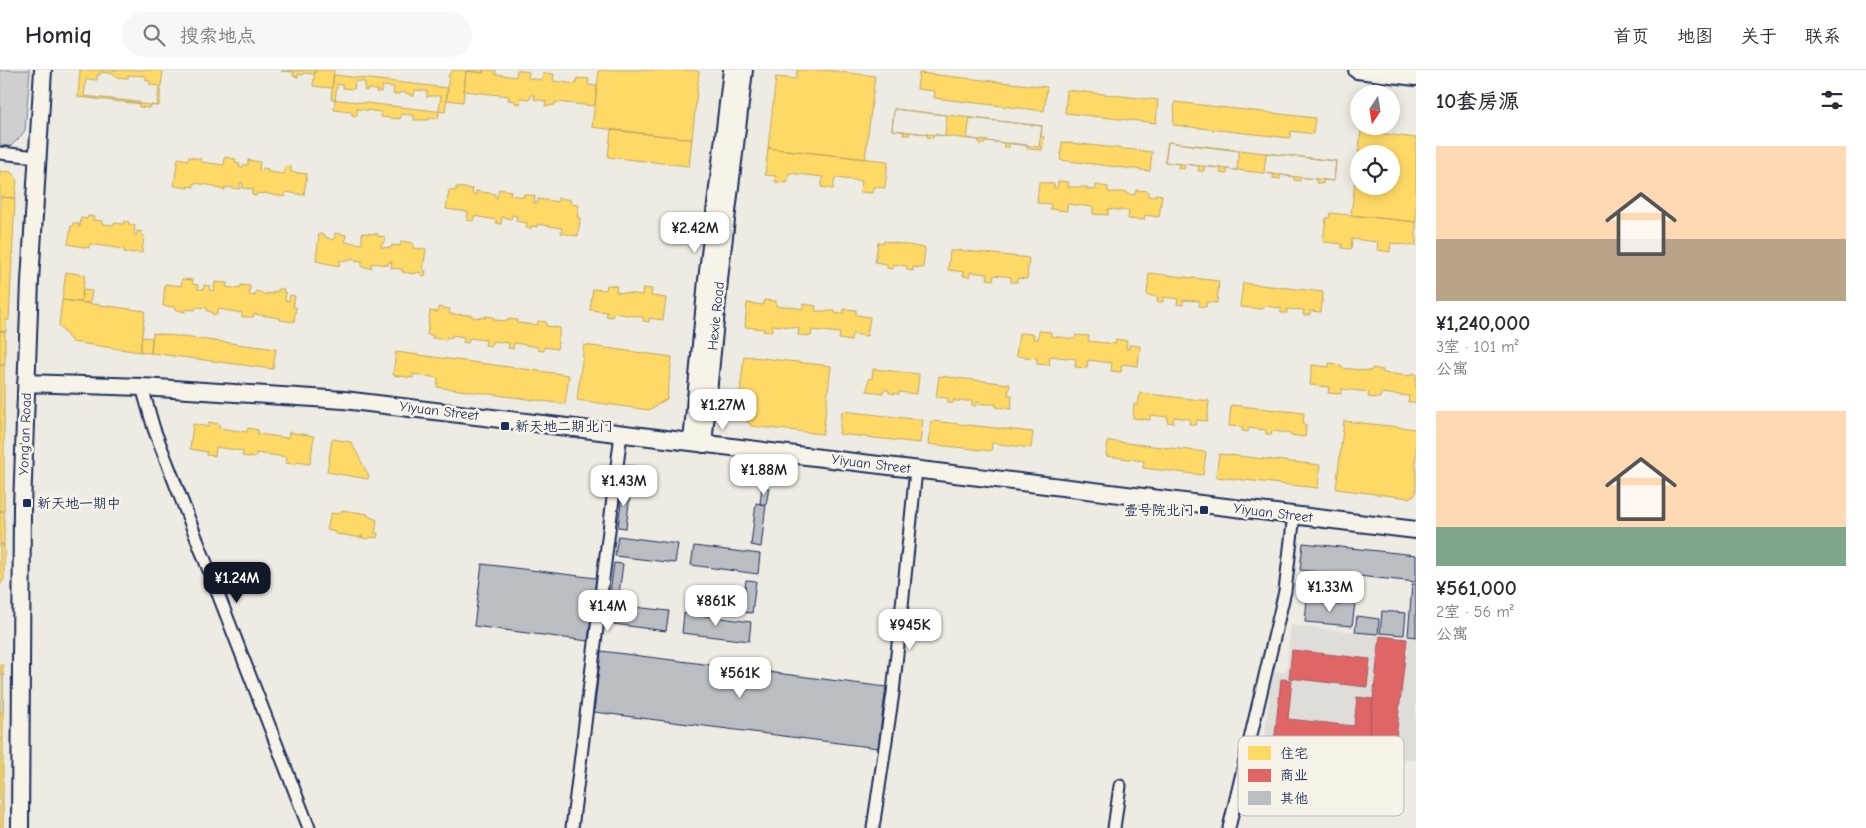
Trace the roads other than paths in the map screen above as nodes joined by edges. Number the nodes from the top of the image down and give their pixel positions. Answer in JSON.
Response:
{"nodes":[{"id":1,"x":43,"y":70,"type":"edge"},
{"id":2,"x":732,"y":70,"type":"edge"},
{"id":3,"x":744,"y":70,"type":"edge"},
{"id":4,"x":1357,"y":70,"type":"edge"},
{"id":5,"x":1416,"y":77,"type":"edge"},
{"id":6,"x":0,"y":154,"type":"edge"},
{"id":7,"x":37,"y":157,"type":"junction"},
{"id":8,"x":26,"y":383,"type":"junction"},
{"id":9,"x":142,"y":387,"type":"junction"},
{"id":10,"x":621,"y":434,"type":"junction"},
{"id":11,"x":698,"y":443,"type":"junction"},
{"id":12,"x":916,"y":470,"type":"junction"},
{"id":13,"x":1294,"y":515,"type":"junction"},
{"id":14,"x":1416,"y":530,"type":"edge"},
{"id":15,"x":1250,"y":736,"type":"edge"},
{"id":16,"x":1120,"y":786,"type":"dead end"},
{"id":17,"x":1238,"y":789,"type":"edge"},
{"id":18,"x":20,"y":828,"type":"edge"},
{"id":19,"x":309,"y":828,"type":"edge"},
{"id":20,"x":572,"y":828,"type":"edge"},
{"id":21,"x":873,"y":828,"type":"edge"},
{"id":22,"x":1114,"y":828,"type":"edge"},
{"id":23,"x":1229,"y":828,"type":"edge"}],
"edges":[{"from":1,"to":7,"type":"street","name":"Yong'an Road"},
{"from":2,"to":11,"type":"street","name":"Hexie Road"},
{"from":3,"to":11,"type":"street","name":"Hexie Road"},
{"from":4,"to":5,"type":"street"},
{"from":6,"to":7,"type":"street"},
{"from":7,"to":8,"type":"street","name":"Yong'an Road"},
{"from":8,"to":9,"type":"street","name":"Yiyuan Street"},
{"from":8,"to":18,"type":"street","name":"Yong'an Road"},
{"from":9,"to":10,"type":"street","name":"Yiyuan Street"},
{"from":9,"to":19,"type":"street"},
{"from":10,"to":11,"type":"street","name":"Yiyuan Street"},
{"from":10,"to":20,"type":"street"},
{"from":11,"to":12,"type":"street","name":"Yiyuan Street"},
{"from":12,"to":13,"type":"street","name":"Yiyuan Street"},
{"from":12,"to":21,"type":"street"},
{"from":13,"to":14,"type":"street","name":"Yiyuan Street"},
{"from":13,"to":15,"type":"street"},
{"from":16,"to":22,"type":"street"},
{"from":17,"to":23,"type":"street"}]}
